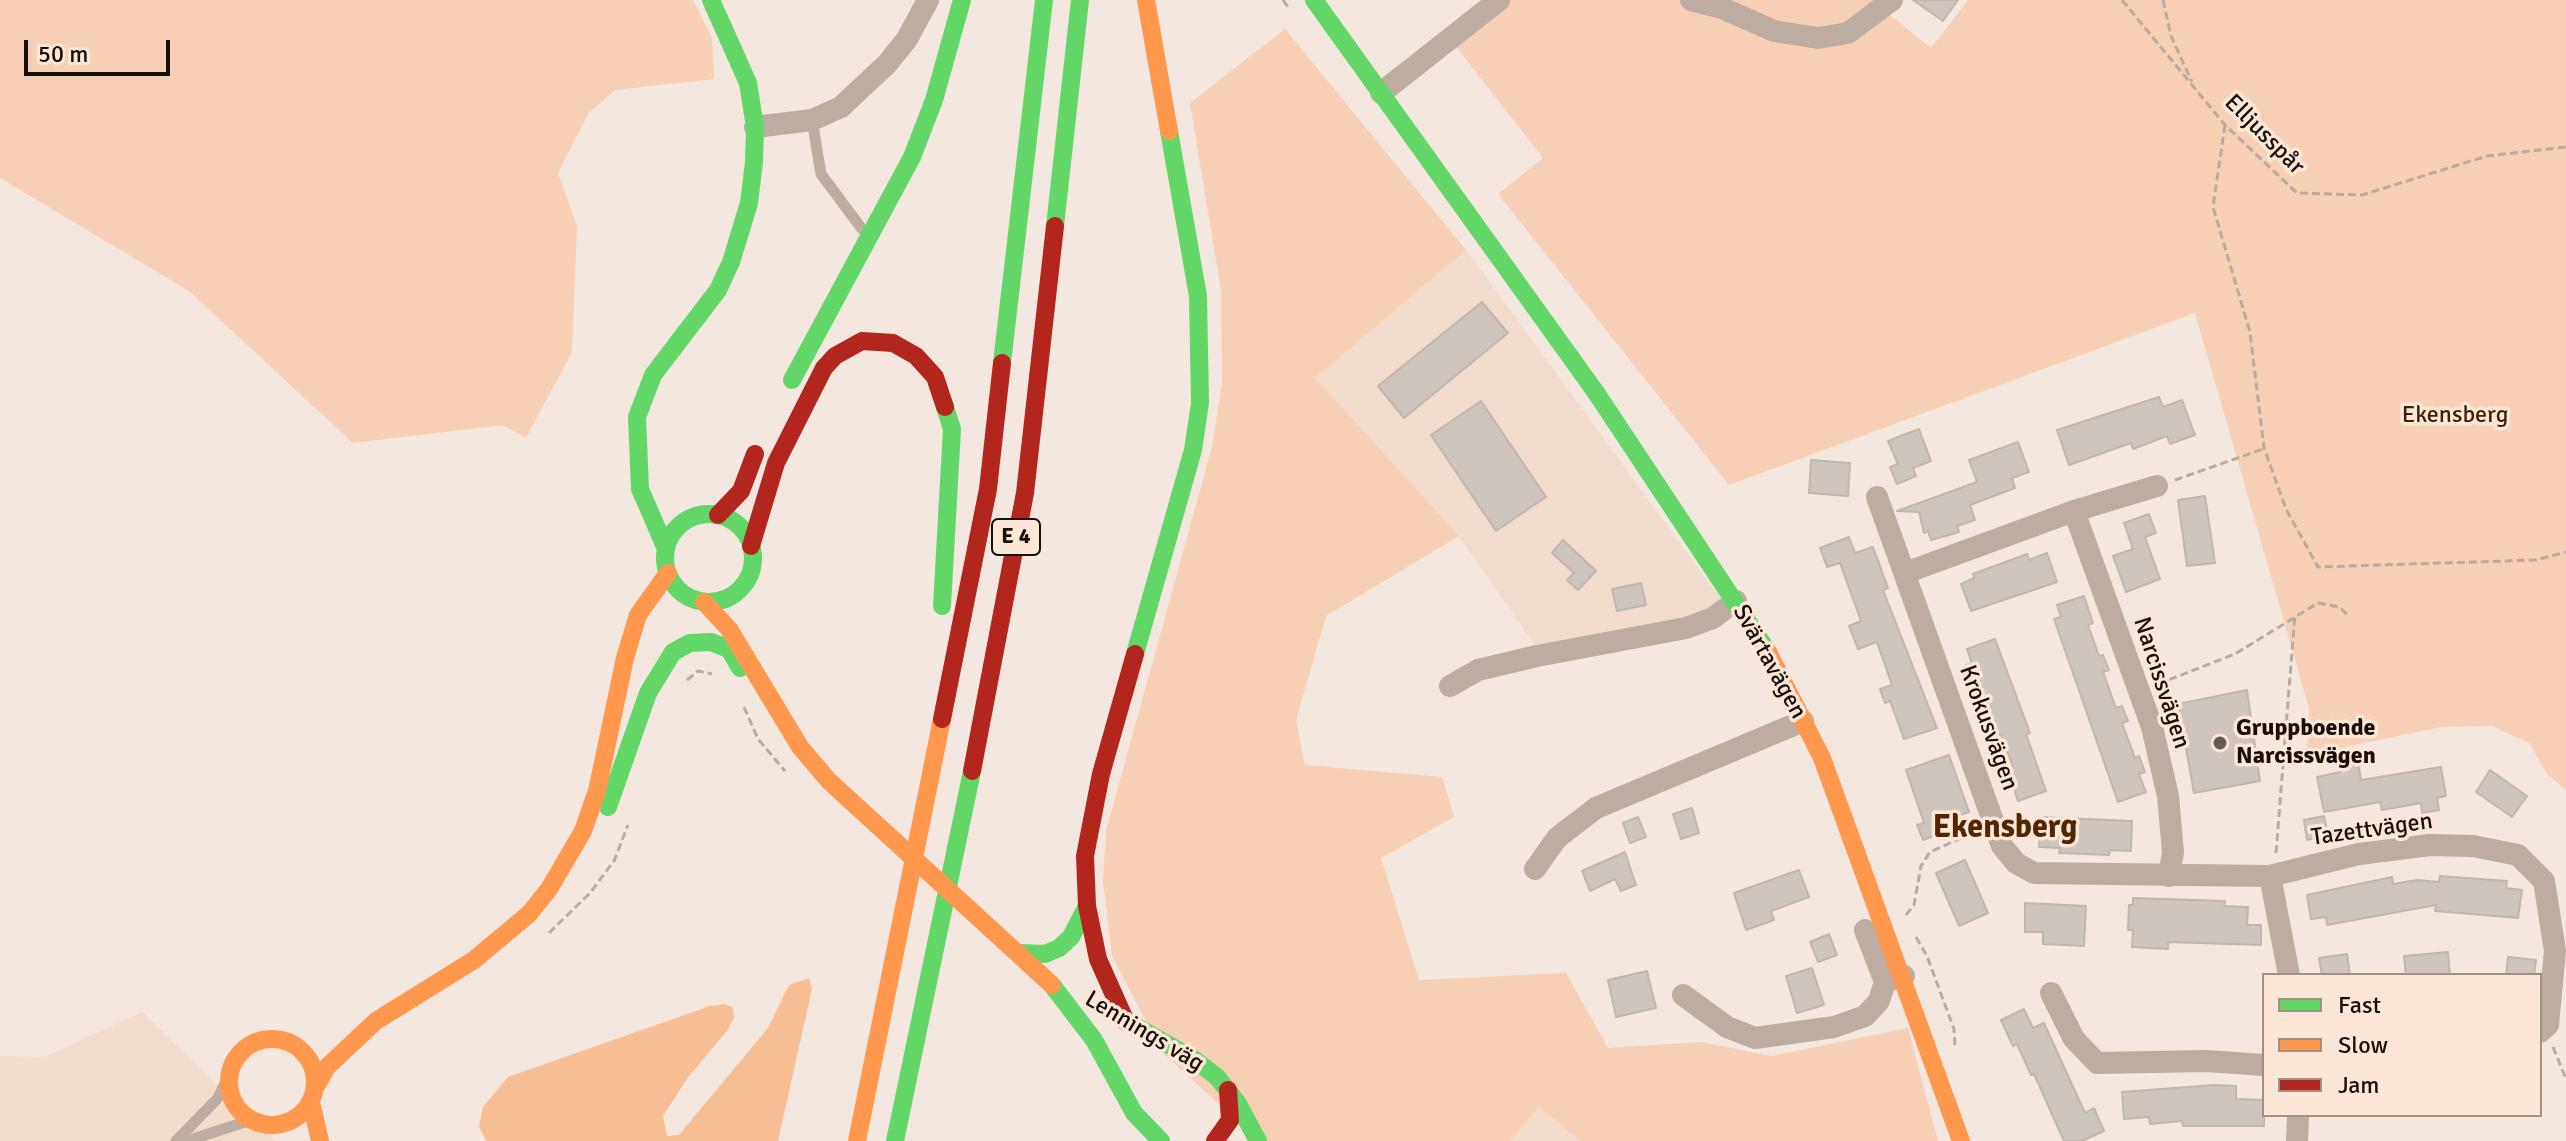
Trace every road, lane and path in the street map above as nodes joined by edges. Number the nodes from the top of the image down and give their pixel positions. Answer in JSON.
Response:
{"nodes":[{"id":1,"x":711,"y":0,"type":"edge"},
{"id":2,"x":928,"y":0,"type":"edge"},
{"id":3,"x":962,"y":0,"type":"edge"},
{"id":4,"x":1044,"y":0,"type":"edge"},
{"id":5,"x":1080,"y":0,"type":"edge"},
{"id":6,"x":1146,"y":0,"type":"edge"},
{"id":7,"x":1314,"y":0,"type":"edge"},
{"id":8,"x":1499,"y":0,"type":"edge"},
{"id":9,"x":1691,"y":0,"type":"edge"},
{"id":10,"x":1892,"y":0,"type":"edge"},
{"id":11,"x":2122,"y":0,"type":"edge"},
{"id":12,"x":2163,"y":0,"type":"edge"},
{"id":13,"x":2195,"y":89,"type":"junction"},
{"id":14,"x":1381,"y":93,"type":"junction"},
{"id":15,"x":812,"y":120,"type":"junction"},
{"id":16,"x":2225,"y":125,"type":"junction"},
{"id":17,"x":755,"y":127,"type":"junction"},
{"id":18,"x":2566,"y":147,"type":"edge"},
{"id":19,"x":870,"y":239,"type":"junction"},
{"id":20,"x":780,"y":401,"type":"dead end"},
{"id":21,"x":760,"y":443,"type":"dead end"},
{"id":22,"x":2264,"y":448,"type":"junction"},
{"id":23,"x":637,"y":467,"type":"junction"},
{"id":24,"x":2157,"y":486,"type":"joint"},
{"id":25,"x":1877,"y":497,"type":"dead end"},
{"id":26,"x":2074,"y":511,"type":"junction"},
{"id":27,"x":718,"y":515,"type":"junction"},
{"id":28,"x":697,"y":516,"type":"junction"},
{"id":29,"x":751,"y":546,"type":"junction"},
{"id":30,"x":666,"y":549,"type":"junction"},
{"id":31,"x":2566,"y":552,"type":"edge"},
{"id":32,"x":668,"y":573,"type":"junction"},
{"id":33,"x":1905,"y":573,"type":"junction"},
{"id":34,"x":747,"y":581,"type":"junction"},
{"id":35,"x":698,"y":600,"type":"junction"},
{"id":36,"x":1736,"y":601,"type":"junction"},
{"id":37,"x":2295,"y":614,"type":"junction"},
{"id":38,"x":2349,"y":616,"type":"dead end"},
{"id":39,"x":625,"y":658,"type":"junction"},
{"id":40,"x":760,"y":677,"type":"junction"},
{"id":41,"x":686,"y":680,"type":"dead end"},
{"id":42,"x":723,"y":681,"type":"dead end"},
{"id":43,"x":1450,"y":686,"type":"dead end"},
{"id":44,"x":2140,"y":692,"type":"junction"},
{"id":45,"x":738,"y":698,"type":"dead end"},
{"id":46,"x":1803,"y":721,"type":"junction"},
{"id":47,"x":795,"y":778,"type":"dead end"},
{"id":48,"x":829,"y":781,"type":"junction"},
{"id":49,"x":930,"y":784,"type":"junction"},
{"id":50,"x":628,"y":824,"type":"dead end"},
{"id":51,"x":1997,"y":830,"type":"junction"},
{"id":52,"x":1535,"y":869,"type":"dead end"},
{"id":53,"x":2274,"y":875,"type":"junction"},
{"id":54,"x":2169,"y":876,"type":"junction"},
{"id":55,"x":549,"y":889,"type":"junction"},
{"id":56,"x":1087,"y":906,"type":"junction"},
{"id":57,"x":1904,"y":917,"type":"dead end"},
{"id":58,"x":1865,"y":930,"type":"dead end"},
{"id":59,"x":540,"y":940,"type":"dead end"},
{"id":60,"x":2561,"y":950,"type":"edge"},
{"id":61,"x":1020,"y":953,"type":"junction"},
{"id":62,"x":1927,"y":956,"type":"dead end"},
{"id":63,"x":2289,"y":973,"type":"edge"},
{"id":64,"x":1045,"y":976,"type":"junction"},
{"id":65,"x":1894,"y":979,"type":"junction"},
{"id":66,"x":2051,"y":993,"type":"dead end"},
{"id":67,"x":1683,"y":995,"type":"dead end"},
{"id":68,"x":376,"y":1021,"type":"junction"},
{"id":69,"x":1126,"y":1022,"type":"junction"},
{"id":70,"x":1954,"y":1029,"type":"dead end"},
{"id":71,"x":341,"y":1031,"type":"dead end"},
{"id":72,"x":2542,"y":1031,"type":"edge"},
{"id":73,"x":319,"y":1038,"type":"dead end"},
{"id":74,"x":286,"y":1041,"type":"junction"},
{"id":75,"x":2262,"y":1065,"type":"edge"},
{"id":76,"x":228,"y":1077,"type":"junction"},
{"id":77,"x":2566,"y":1079,"type":"edge"},
{"id":78,"x":1228,"y":1090,"type":"junction"},
{"id":79,"x":313,"y":1095,"type":"junction"},
{"id":80,"x":2298,"y":1117,"type":"edge"},
{"id":81,"x":251,"y":1120,"type":"junction"},
{"id":82,"x":277,"y":1126,"type":"junction"},
{"id":83,"x":176,"y":1141,"type":"edge"},
{"id":84,"x":187,"y":1141,"type":"edge"},
{"id":85,"x":292,"y":1141,"type":"edge"},
{"id":86,"x":320,"y":1141,"type":"edge"},
{"id":87,"x":857,"y":1141,"type":"edge"},
{"id":88,"x":895,"y":1141,"type":"edge"},
{"id":89,"x":1161,"y":1141,"type":"edge"},
{"id":90,"x":1215,"y":1141,"type":"edge"},
{"id":91,"x":1258,"y":1141,"type":"edge"},
{"id":92,"x":1961,"y":1141,"type":"edge"},
{"id":93,"x":2297,"y":1141,"type":"edge"}],
"edges":[{"from":1,"to":17,"type":"main road"},
{"from":2,"to":15,"type":"street"},
{"from":3,"to":19,"type":"main road"},
{"from":4,"to":49,"type":"main road","number":"E 4"},
{"from":5,"to":88,"type":"main road","number":"E 4"},
{"from":6,"to":56,"type":"main road"},
{"from":7,"to":14,"type":"main road","name":"Svärtavägen"},
{"from":8,"to":14,"type":"street"},
{"from":9,"to":10,"type":"street"},
{"from":11,"to":13,"type":"path","name":"Elljusspår"},
{"from":12,"to":13,"type":"path"},
{"from":13,"to":16,"type":"path","name":"Elljusspår"},
{"from":14,"to":36,"type":"main road","name":"Svärtavägen"},
{"from":15,"to":17,"type":"street"},
{"from":15,"to":19,"type":"lane"},
{"from":16,"to":18,"type":"path","name":"Elljusspår"},
{"from":16,"to":22,"type":"path"},
{"from":17,"to":23,"type":"main road"},
{"from":19,"to":20,"type":"main road"},
{"from":21,"to":27,"type":"main road"},
{"from":22,"to":24,"type":"path"},
{"from":22,"to":31,"type":"path"},
{"from":23,"to":28,"type":"main road"},
{"from":23,"to":30,"type":"main road"},
{"from":24,"to":26,"type":"street"},
{"from":25,"to":33,"type":"street","name":"Krokusvägen"},
{"from":26,"to":33,"type":"street"},
{"from":26,"to":44,"type":"street","name":"Narcissvägen"},
{"from":27,"to":28,"type":"main road"},
{"from":27,"to":29,"type":"main road"},
{"from":28,"to":30,"type":"main road"},
{"from":29,"to":34,"type":"main road"},
{"from":29,"to":49,"type":"main road"},
{"from":30,"to":32,"type":"main road"},
{"from":32,"to":35,"type":"main road"},
{"from":32,"to":39,"type":"main road"},
{"from":33,"to":51,"type":"street","name":"Krokusvägen"},
{"from":34,"to":35,"type":"main road"},
{"from":34,"to":40,"type":"main road"},
{"from":35,"to":39,"type":"main road"},
{"from":35,"to":40,"type":"main road"},
{"from":36,"to":43,"type":"street"},
{"from":36,"to":46,"type":"main road","name":"Svärtavägen"},
{"from":37,"to":38,"type":"path"},
{"from":37,"to":44,"type":"path"},
{"from":37,"to":53,"type":"path"},
{"from":39,"to":55,"type":"main road"},
{"from":40,"to":48,"type":"main road"},
{"from":41,"to":42,"type":"path"},
{"from":44,"to":54,"type":"street","name":"Narcissvägen"},
{"from":45,"to":47,"type":"path"},
{"from":46,"to":52,"type":"street"},
{"from":46,"to":65,"type":"main road","name":"Svärtavägen"},
{"from":48,"to":55,"type":"main road"},
{"from":48,"to":61,"type":"main road"},
{"from":49,"to":87,"type":"main road","number":"E 4"},
{"from":50,"to":59,"type":"path"},
{"from":51,"to":54,"type":"street","name":"Krokusvägen"},
{"from":51,"to":57,"type":"path"},
{"from":53,"to":54,"type":"street","name":"Krokusvägen"},
{"from":53,"to":60,"type":"street","name":"Tazettvägen"},
{"from":53,"to":63,"type":"street"},
{"from":55,"to":68,"type":"main road"},
{"from":56,"to":61,"type":"main road"},
{"from":56,"to":69,"type":"main road"},
{"from":58,"to":65,"type":"street"},
{"from":60,"to":72,"type":"street","name":"Tazettvägen"},
{"from":61,"to":64,"type":"main road"},
{"from":62,"to":70,"type":"path"},
{"from":64,"to":69,"type":"main road","name":"Lennings väg"},
{"from":64,"to":89,"type":"main road"},
{"from":65,"to":67,"type":"street"},
{"from":65,"to":92,"type":"main road","name":"Svärtavägen"},
{"from":66,"to":75,"type":"street"},
{"from":68,"to":71,"type":"main road"},
{"from":68,"to":79,"type":"main road"},
{"from":69,"to":78,"type":"main road","name":"Lennings väg"},
{"from":72,"to":77,"type":"path"},
{"from":73,"to":74,"type":"main road"},
{"from":74,"to":76,"type":"main road"},
{"from":74,"to":79,"type":"main road"},
{"from":76,"to":81,"type":"main road"},
{"from":76,"to":83,"type":"lane"},
{"from":78,"to":90,"type":"main road"},
{"from":78,"to":91,"type":"main road","name":"Lennings väg"},
{"from":79,"to":82,"type":"main road"},
{"from":79,"to":86,"type":"main road"},
{"from":80,"to":93,"type":"street"},
{"from":81,"to":82,"type":"main road"},
{"from":81,"to":84,"type":"lane"},
{"from":82,"to":85,"type":"main road"}]}
